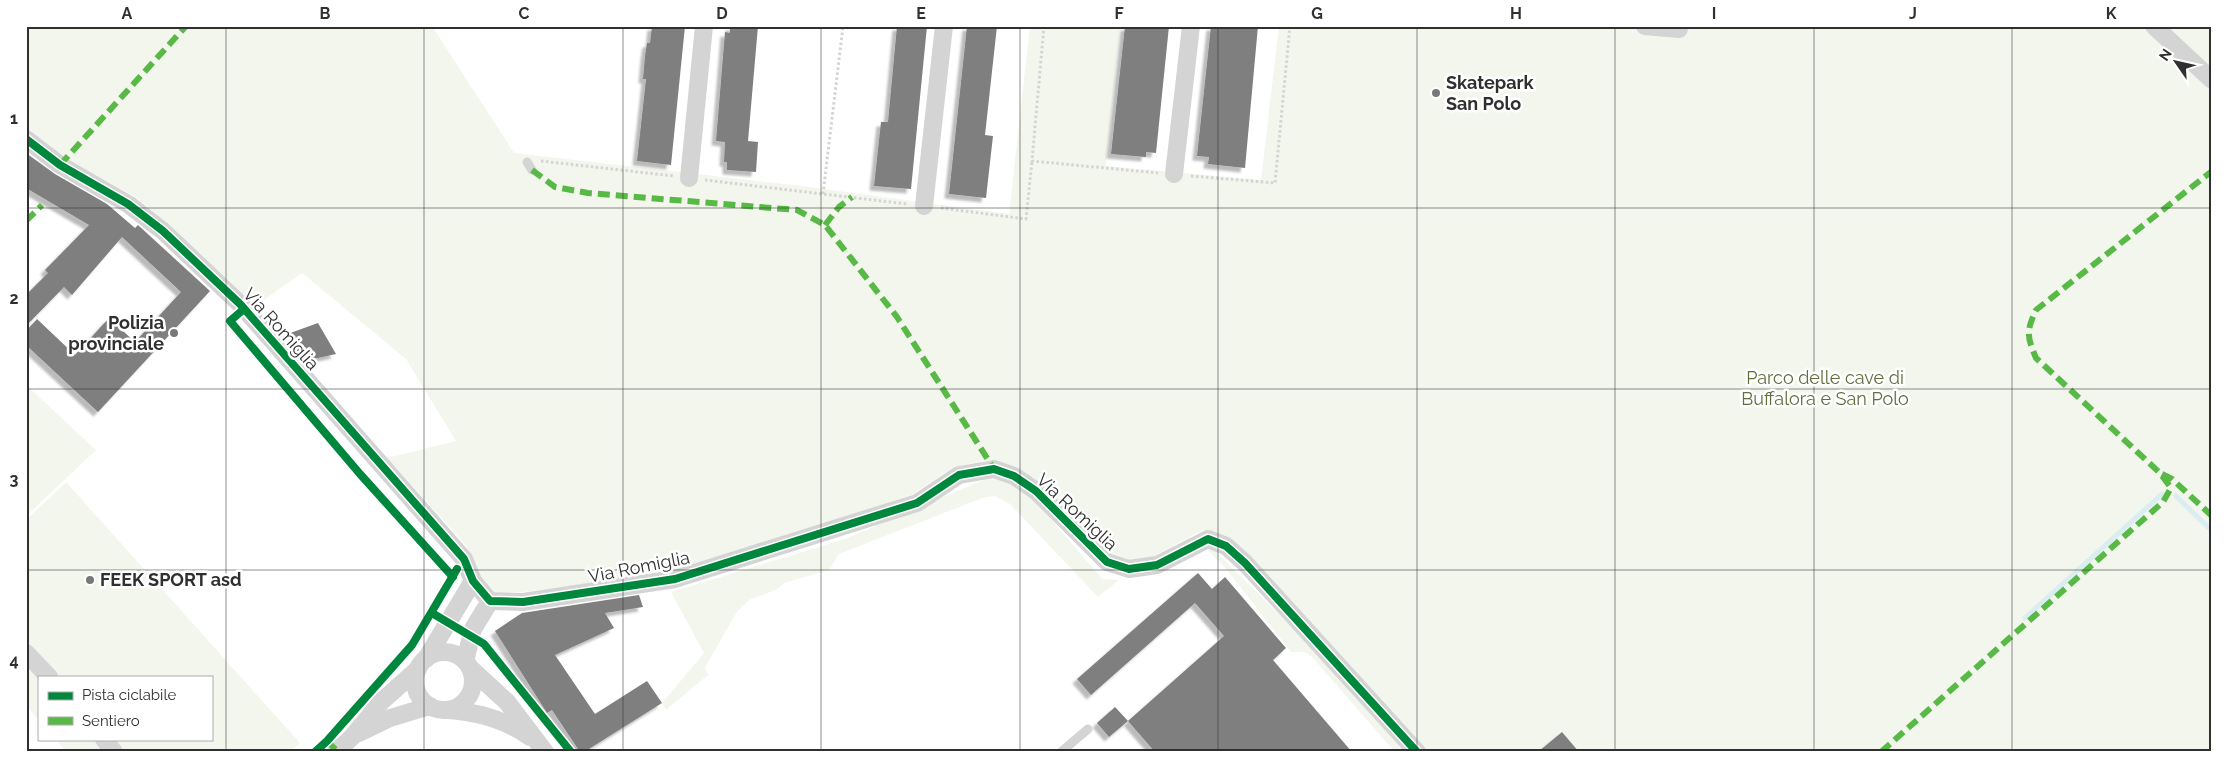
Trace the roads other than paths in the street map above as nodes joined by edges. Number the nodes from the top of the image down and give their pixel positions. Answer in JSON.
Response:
{"nodes":[{"id":1,"x":704,"y":26,"type":"edge"},
{"id":2,"x":944,"y":26,"type":"edge"},
{"id":3,"x":1191,"y":26,"type":"edge"},
{"id":4,"x":1645,"y":26,"type":"edge"},
{"id":5,"x":2154,"y":26,"type":"edge"},
{"id":6,"x":1679,"y":28,"type":"edge"},
{"id":7,"x":2212,"y":80,"type":"edge"},
{"id":8,"x":26,"y":139,"type":"edge"},
{"id":9,"x":531,"y":161,"type":"road end"},
{"id":10,"x":532,"y":170,"type":"dead end"},
{"id":11,"x":1174,"y":174,"type":"dead end"},
{"id":12,"x":689,"y":178,"type":"road end"},
{"id":13,"x":924,"y":206,"type":"road end"},
{"id":14,"x":473,"y":581,"type":"junction"},
{"id":15,"x":490,"y":601,"type":"junction"},
{"id":16,"x":26,"y":653,"type":"edge"},
{"id":17,"x":422,"y":664,"type":"junction"},
{"id":18,"x":467,"y":664,"type":"junction"},
{"id":19,"x":48,"y":676,"type":"edge"},
{"id":20,"x":430,"y":706,"type":"junction"},
{"id":21,"x":448,"y":710,"type":"junction"},
{"id":22,"x":1088,"y":729,"type":"dead end"},
{"id":23,"x":352,"y":737,"type":"junction"},
{"id":24,"x":105,"y":740,"type":"edge"},
{"id":25,"x":542,"y":748,"type":"edge"},
{"id":26,"x":114,"y":752,"type":"edge"},
{"id":27,"x":336,"y":752,"type":"edge"},
{"id":28,"x":1061,"y":752,"type":"edge"},
{"id":29,"x":1418,"y":752,"type":"edge"}],
"edges":[{"from":1,"to":12,"type":"street"},
{"from":2,"to":13,"type":"street"},
{"from":3,"to":11,"type":"street"},
{"from":4,"to":6,"type":"street"},
{"from":5,"to":7,"type":"street"},
{"from":8,"to":14,"type":"street","name":"Via Romiglia"},
{"from":9,"to":10,"type":"lane"},
{"from":14,"to":15,"type":"street","name":"Via Romiglia"},
{"from":14,"to":17,"type":"street"},
{"from":15,"to":18,"type":"street"},
{"from":15,"to":29,"type":"street","name":"Via Romiglia"},
{"from":16,"to":19,"type":"street"},
{"from":17,"to":18,"type":"street"},
{"from":17,"to":20,"type":"street"},
{"from":17,"to":23,"type":"street"},
{"from":18,"to":21,"type":"street"},
{"from":18,"to":25,"type":"street"},
{"from":20,"to":21,"type":"street"},
{"from":20,"to":23,"type":"street"},
{"from":21,"to":25,"type":"street"},
{"from":22,"to":28,"type":"lane"},
{"from":23,"to":27,"type":"street"},
{"from":24,"to":26,"type":"street"}]}
